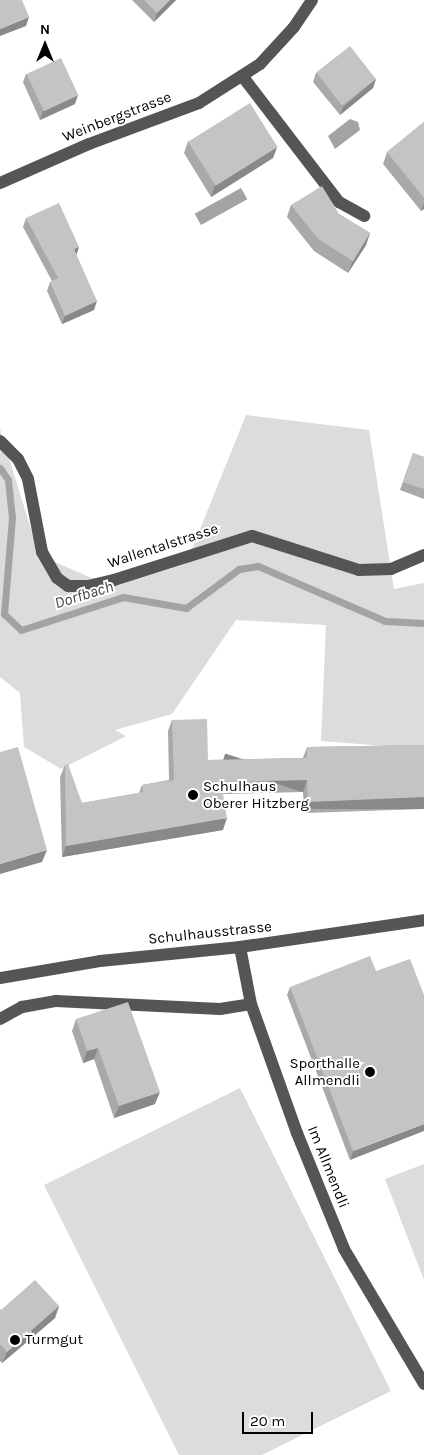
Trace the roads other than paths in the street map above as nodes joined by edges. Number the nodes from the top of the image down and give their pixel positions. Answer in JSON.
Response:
{"nodes":[{"id":1,"x":312,"y":0,"type":"edge"},
{"id":2,"x":243,"y":77,"type":"junction"},
{"id":3,"x":0,"y":183,"type":"edge"},
{"id":4,"x":364,"y":216,"type":"dead end"},
{"id":5,"x":0,"y":441,"type":"edge"},
{"id":6,"x":424,"y":554,"type":"edge"},
{"id":7,"x":424,"y":920,"type":"edge"},
{"id":8,"x":240,"y":948,"type":"junction"},
{"id":9,"x":0,"y":978,"type":"edge"},
{"id":10,"x":251,"y":1004,"type":"junction"},
{"id":11,"x":0,"y":1018,"type":"edge"},
{"id":12,"x":424,"y":1384,"type":"edge"}],
"edges":[{"from":1,"to":2,"type":"street","name":"Weinbergstrasse"},
{"from":2,"to":3,"type":"street","name":"Weinbergstrasse"},
{"from":2,"to":4,"type":"street"},
{"from":5,"to":6,"type":"street","name":"Wallentalstrasse"},
{"from":7,"to":8,"type":"street","name":"Schulhausstrasse"},
{"from":8,"to":9,"type":"street","name":"Schulhausstrasse"},
{"from":8,"to":10,"type":"street","name":"Im Allmendli"},
{"from":10,"to":11,"type":"street"},
{"from":10,"to":12,"type":"street","name":"Im Allmendli"}]}
